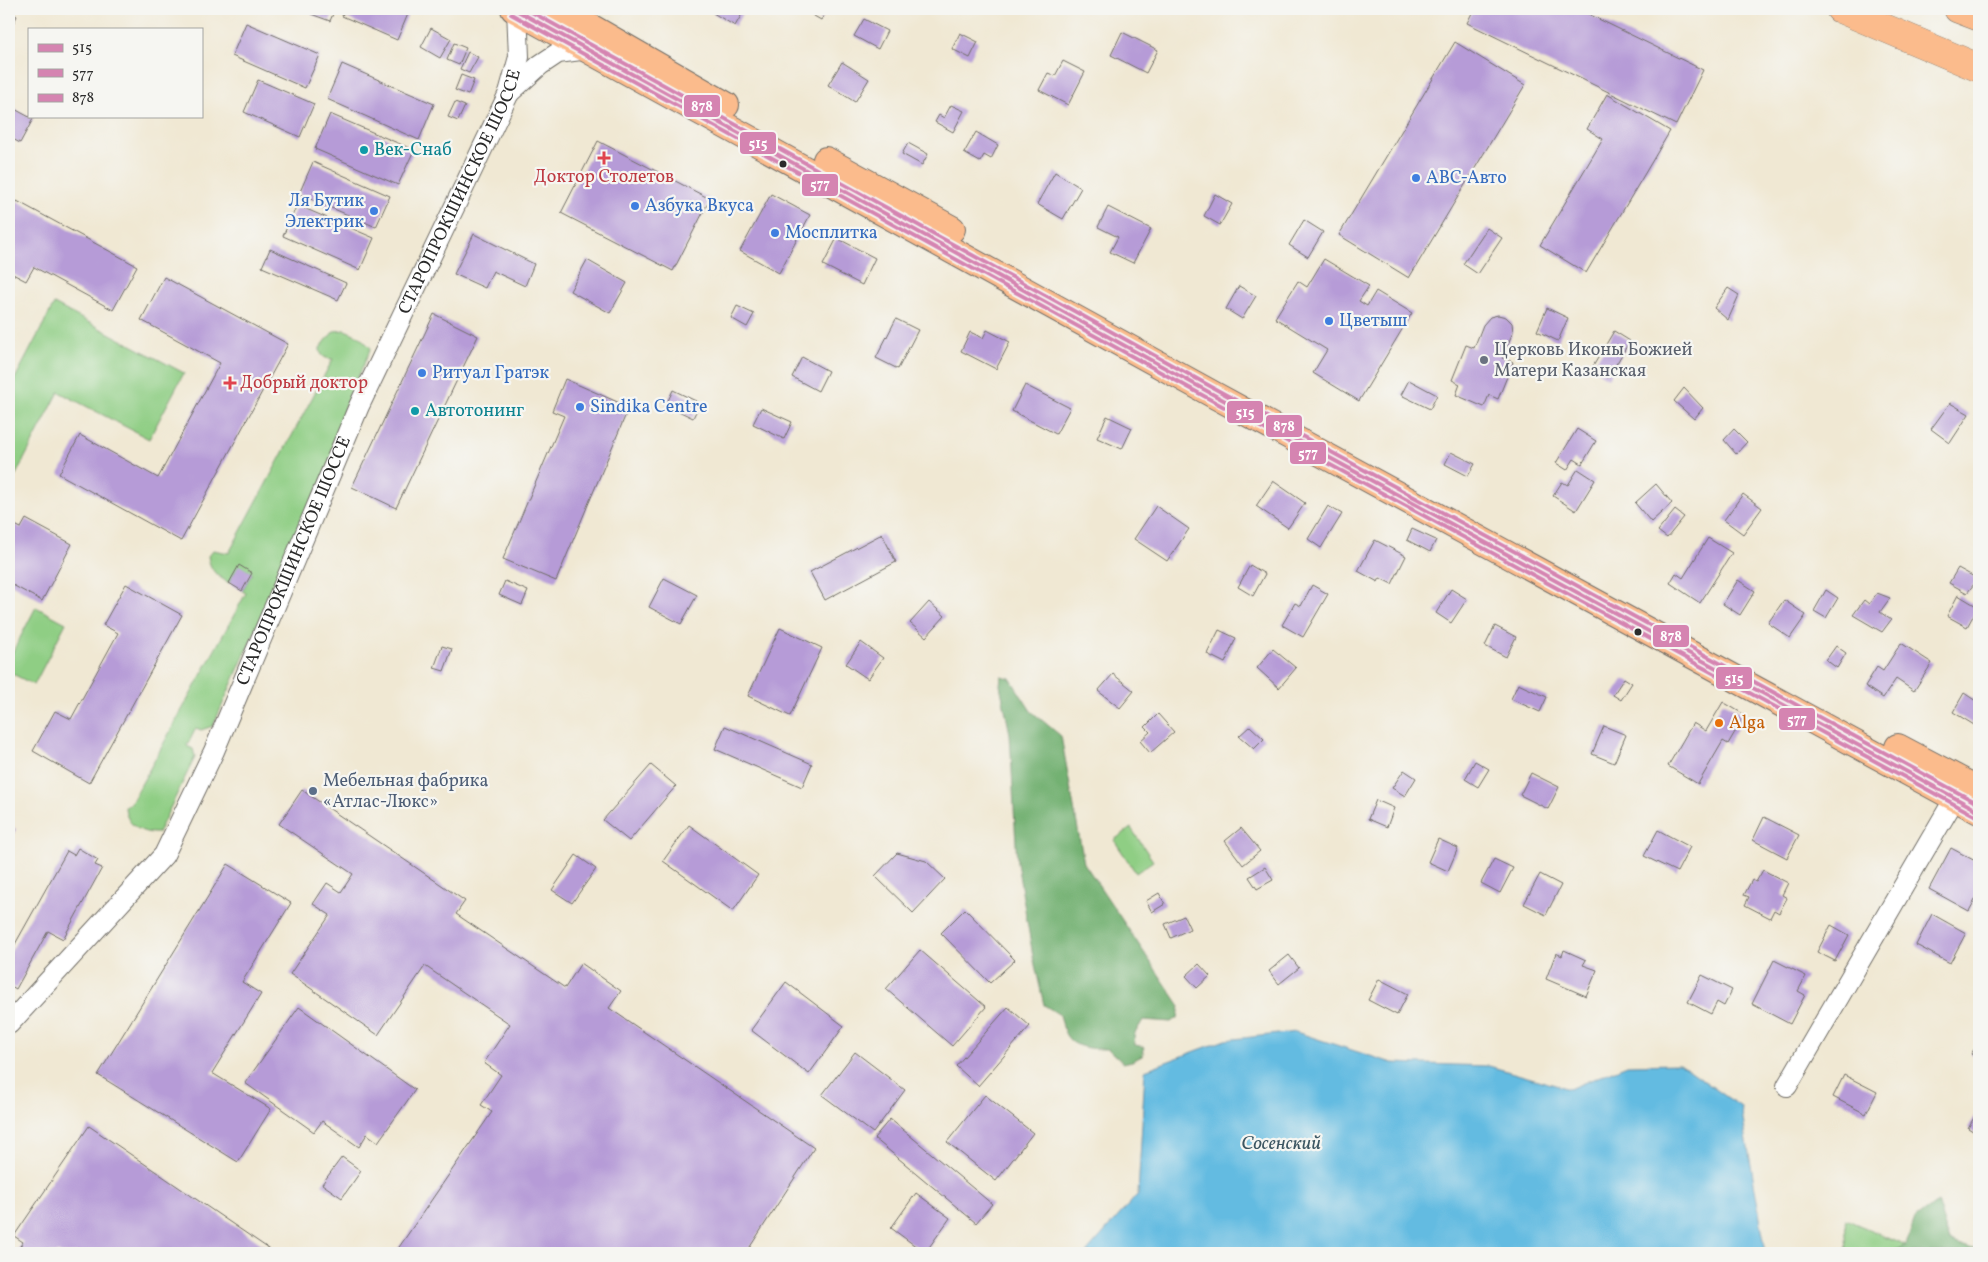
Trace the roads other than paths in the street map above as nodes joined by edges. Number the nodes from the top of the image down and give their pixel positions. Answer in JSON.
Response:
{"nodes":[{"id":1,"x":512,"y":9,"type":"edge"},
{"id":2,"x":559,"y":9,"type":"edge"},
{"id":3,"x":1840,"y":9,"type":"edge"},
{"id":4,"x":1958,"y":9,"type":"edge"},
{"id":5,"x":1979,"y":17,"type":"edge"},
{"id":6,"x":588,"y":49,"type":"junction"},
{"id":7,"x":1979,"y":68,"type":"edge"},
{"id":8,"x":510,"y":93,"type":"junction"},
{"id":9,"x":1967,"y":794,"type":"edge"},
{"id":10,"x":1979,"y":811,"type":"edge"},
{"id":11,"x":9,"y":1024,"type":"edge"},
{"id":12,"x":1788,"y":1086,"type":"dead end"}],
"edges":[{"from":1,"to":6,"type":"main road"},
{"from":1,"to":8,"type":"street","name":"СТАРОПРОКШИНСКОЕ ШОССЕ"},
{"from":2,"to":9,"type":"main road"},
{"from":3,"to":7,"type":"highway"},
{"from":4,"to":5,"type":"highway"},
{"from":6,"to":8,"type":"street"},
{"from":6,"to":9,"type":"main road"},
{"from":8,"to":11,"type":"street","name":"СТАРОПРОКШИНСКОЕ ШОССЕ"},
{"from":9,"to":10,"type":"main road"},
{"from":9,"to":12,"type":"street"}]}
